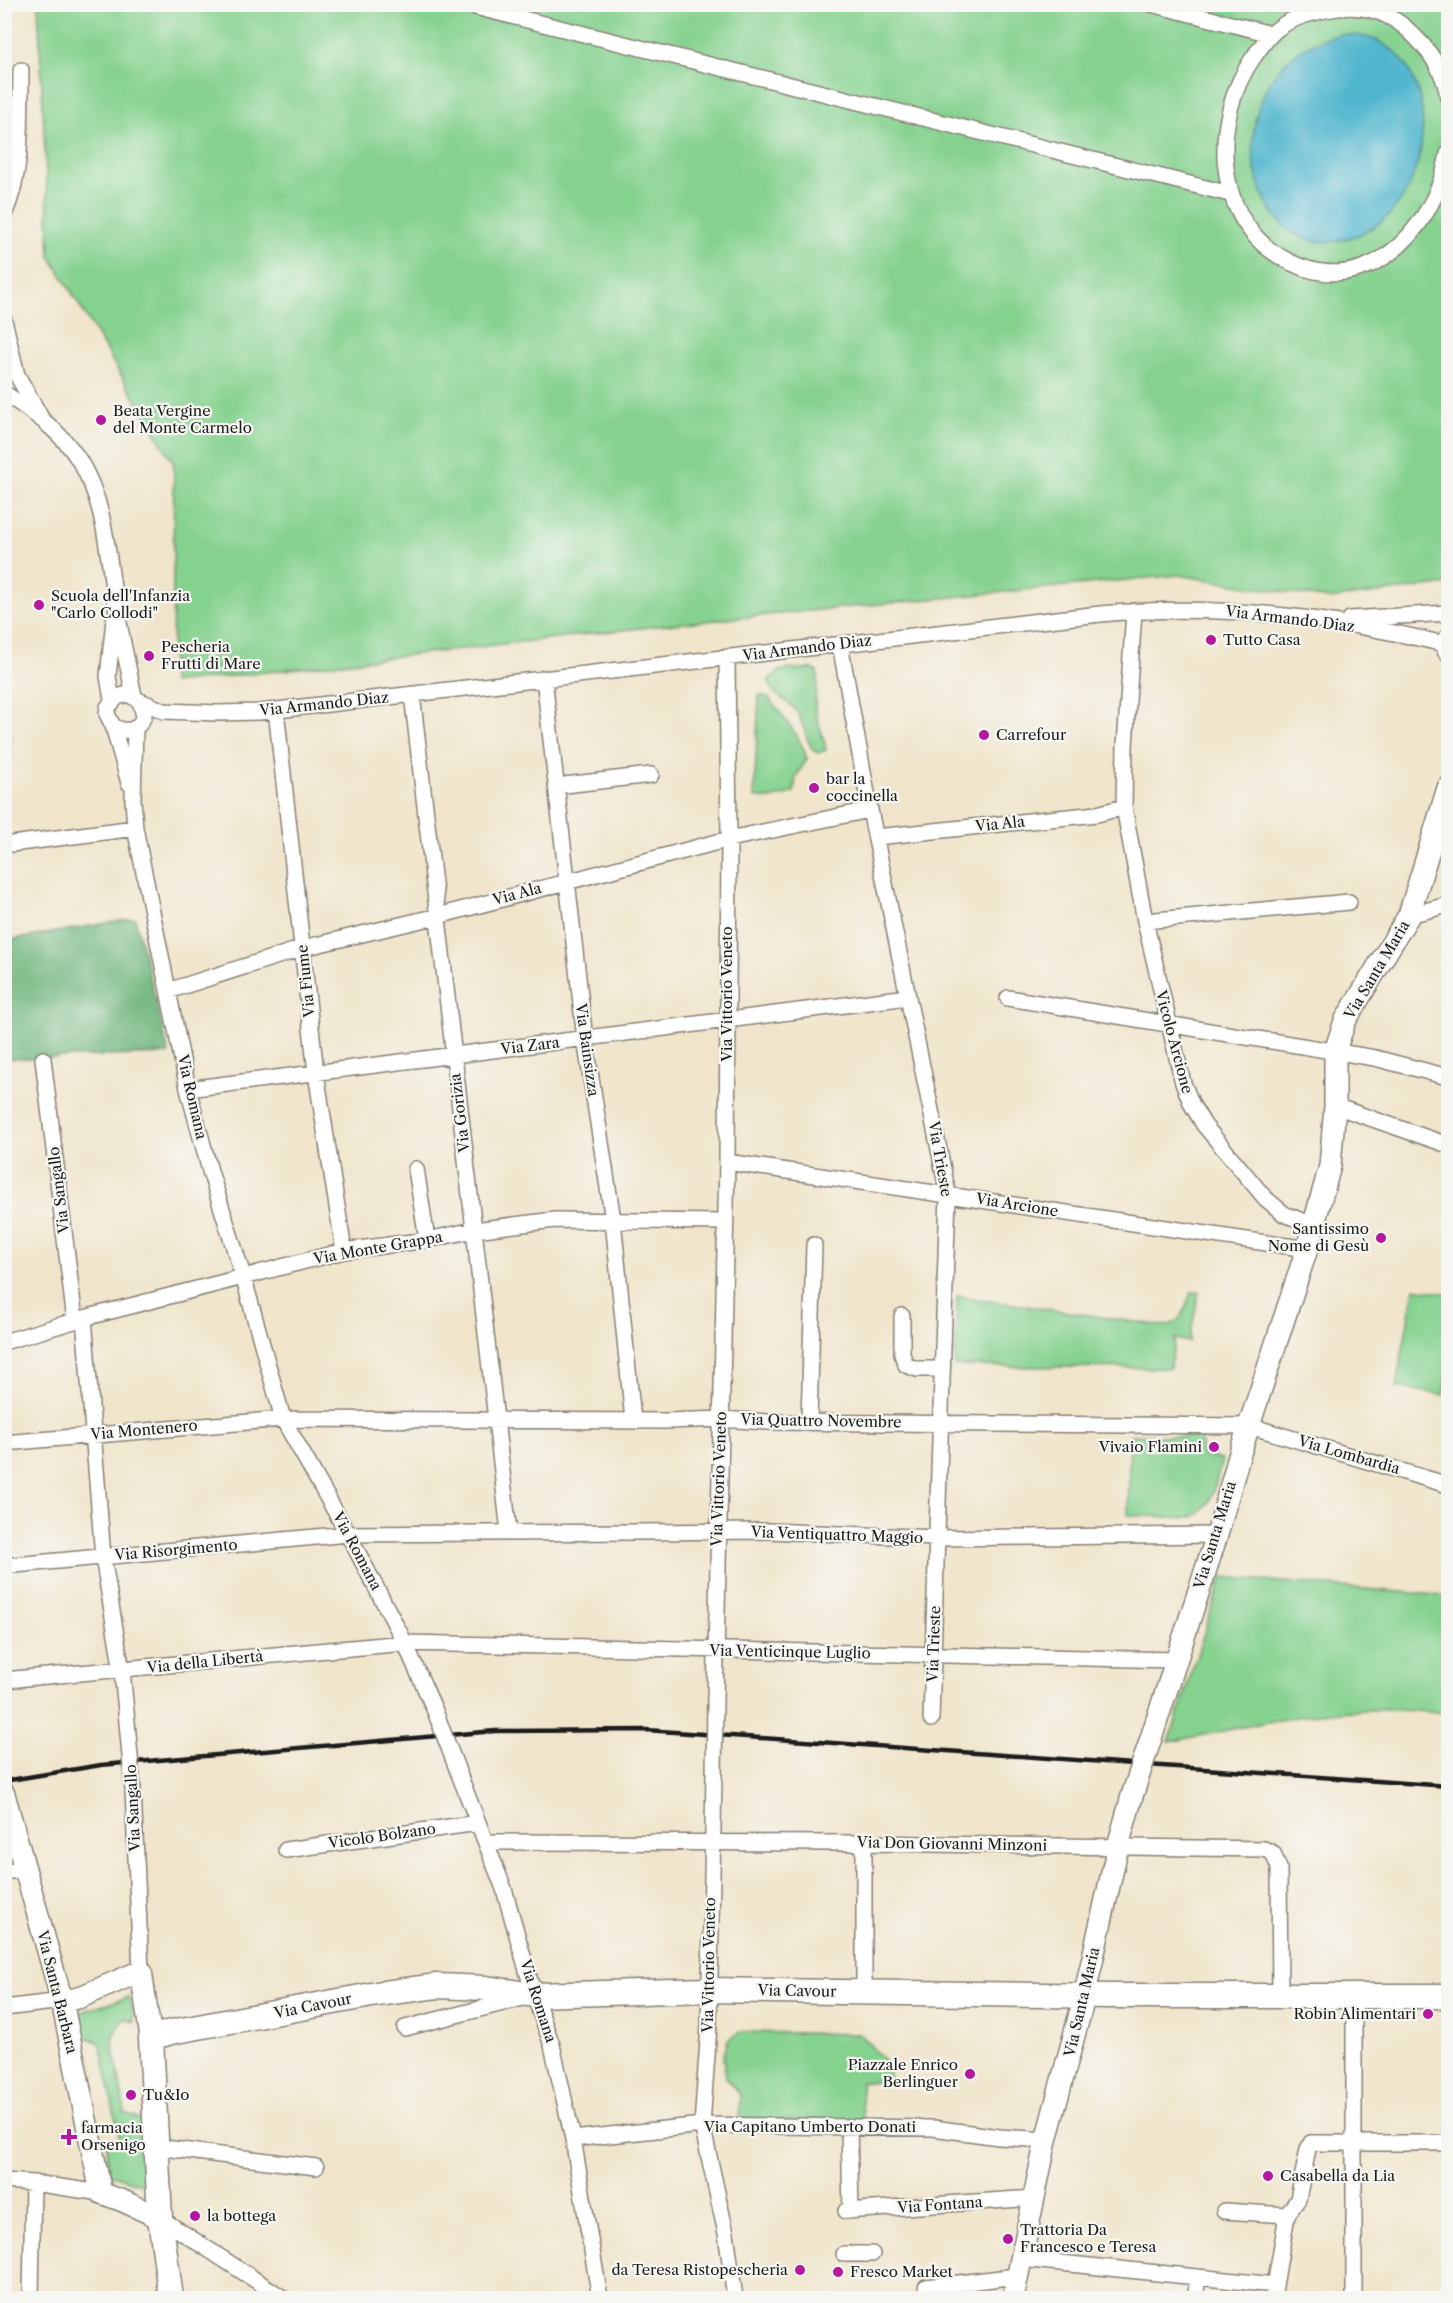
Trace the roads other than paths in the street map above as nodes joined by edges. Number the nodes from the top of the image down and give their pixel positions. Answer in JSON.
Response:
{"nodes":[{"id":1,"x":463,"y":4,"type":"edge"},
{"id":2,"x":1151,"y":4,"type":"edge"},
{"id":3,"x":1271,"y":34,"type":"junction"},
{"id":4,"x":21,"y":70,"type":"dead end"},
{"id":5,"x":1449,"y":98,"type":"edge"},
{"id":6,"x":1448,"y":160,"type":"edge"},
{"id":7,"x":1230,"y":194,"type":"junction"},
{"id":8,"x":4,"y":215,"type":"edge"},
{"id":9,"x":4,"y":320,"type":"edge"},
{"id":10,"x":4,"y":393,"type":"edge"},
{"id":11,"x":42,"y":418,"type":"junction"},
{"id":12,"x":116,"y":605,"type":"junction"},
{"id":13,"x":1134,"y":611,"type":"junction"},
{"id":14,"x":1449,"y":613,"type":"edge"},
{"id":15,"x":1315,"y":621,"type":"junction"},
{"id":16,"x":1449,"y":640,"type":"edge"},
{"id":17,"x":840,"y":644,"type":"junction"},
{"id":18,"x":1448,"y":645,"type":"edge"},
{"id":19,"x":1449,"y":650,"type":"edge"},
{"id":20,"x":727,"y":657,"type":"junction"},
{"id":21,"x":544,"y":678,"type":"junction"},
{"id":22,"x":412,"y":694,"type":"junction"},
{"id":23,"x":137,"y":699,"type":"junction"},
{"id":24,"x":112,"y":700,"type":"junction"},
{"id":25,"x":276,"y":710,"type":"junction"},
{"id":26,"x":164,"y":711,"type":"junction"},
{"id":27,"x":113,"y":726,"type":"junction"},
{"id":28,"x":138,"y":726,"type":"junction"},
{"id":29,"x":651,"y":775,"type":"dead end"},
{"id":30,"x":556,"y":786,"type":"junction"},
{"id":31,"x":1449,"y":788,"type":"edge"},
{"id":32,"x":133,"y":799,"type":"junction"},
{"id":33,"x":1124,"y":807,"type":"junction"},
{"id":34,"x":870,"y":810,"type":"junction"},
{"id":35,"x":135,"y":828,"type":"junction"},
{"id":36,"x":876,"y":837,"type":"junction"},
{"id":37,"x":729,"y":839,"type":"junction"},
{"id":38,"x":4,"y":845,"type":"edge"},
{"id":39,"x":566,"y":881,"type":"junction"},
{"id":40,"x":1349,"y":902,"type":"dead end"},
{"id":41,"x":1449,"y":905,"type":"edge"},
{"id":42,"x":1409,"y":915,"type":"junction"},
{"id":43,"x":438,"y":916,"type":"junction"},
{"id":44,"x":1145,"y":921,"type":"junction"},
{"id":45,"x":303,"y":948,"type":"junction"},
{"id":46,"x":168,"y":991,"type":"junction"},
{"id":47,"x":908,"y":997,"type":"junction"},
{"id":48,"x":1008,"y":998,"type":"dead end"},
{"id":49,"x":727,"y":1020,"type":"junction"},
{"id":50,"x":1168,"y":1024,"type":"junction"},
{"id":51,"x":585,"y":1039,"type":"junction"},
{"id":52,"x":1335,"y":1051,"type":"junction"},
{"id":53,"x":453,"y":1057,"type":"junction"},
{"id":54,"x":43,"y":1059,"type":"dead end"},
{"id":55,"x":316,"y":1073,"type":"junction"},
{"id":56,"x":1449,"y":1077,"type":"edge"},
{"id":57,"x":188,"y":1089,"type":"junction"},
{"id":58,"x":1335,"y":1106,"type":"junction"},
{"id":59,"x":1449,"y":1145,"type":"edge"},
{"id":60,"x":727,"y":1162,"type":"junction"},
{"id":61,"x":416,"y":1169,"type":"dead end"},
{"id":62,"x":948,"y":1194,"type":"junction"},
{"id":63,"x":613,"y":1220,"type":"junction"},
{"id":64,"x":724,"y":1222,"type":"junction"},
{"id":65,"x":1313,"y":1225,"type":"junction"},
{"id":66,"x":474,"y":1230,"type":"junction"},
{"id":67,"x":426,"y":1240,"type":"junction"},
{"id":68,"x":814,"y":1245,"type":"dead end"},
{"id":69,"x":1307,"y":1249,"type":"junction"},
{"id":70,"x":344,"y":1251,"type":"junction"},
{"id":71,"x":243,"y":1276,"type":"junction"},
{"id":72,"x":902,"y":1316,"type":"dead end"},
{"id":73,"x":80,"y":1320,"type":"junction"},
{"id":74,"x":4,"y":1342,"type":"edge"},
{"id":75,"x":942,"y":1369,"type":"junction"},
{"id":76,"x":283,"y":1419,"type":"junction"},
{"id":77,"x":495,"y":1419,"type":"junction"},
{"id":78,"x":721,"y":1419,"type":"junction"},
{"id":79,"x":633,"y":1420,"type":"junction"},
{"id":80,"x":809,"y":1421,"type":"junction"},
{"id":81,"x":939,"y":1423,"type":"junction"},
{"id":82,"x":1250,"y":1426,"type":"junction"},
{"id":83,"x":93,"y":1434,"type":"junction"},
{"id":84,"x":4,"y":1443,"type":"edge"},
{"id":85,"x":1449,"y":1485,"type":"edge"},
{"id":86,"x":509,"y":1532,"type":"junction"},
{"id":87,"x":717,"y":1532,"type":"junction"},
{"id":88,"x":348,"y":1534,"type":"junction"},
{"id":89,"x":1217,"y":1535,"type":"junction"},
{"id":90,"x":937,"y":1538,"type":"junction"},
{"id":91,"x":103,"y":1557,"type":"junction"},
{"id":92,"x":4,"y":1566,"type":"edge"},
{"id":93,"x":405,"y":1643,"type":"junction"},
{"id":94,"x":714,"y":1650,"type":"junction"},
{"id":95,"x":934,"y":1655,"type":"junction"},
{"id":96,"x":1176,"y":1660,"type":"junction"},
{"id":97,"x":122,"y":1671,"type":"junction"},
{"id":98,"x":4,"y":1680,"type":"edge"},
{"id":99,"x":932,"y":1719,"type":"dead end"},
{"id":100,"x":6,"y":1798,"type":"edge"},
{"id":101,"x":478,"y":1823,"type":"junction"},
{"id":102,"x":486,"y":1842,"type":"junction"},
{"id":103,"x":712,"y":1843,"type":"junction"},
{"id":104,"x":864,"y":1843,"type":"junction"},
{"id":105,"x":1118,"y":1846,"type":"junction"},
{"id":106,"x":286,"y":1850,"type":"dead end"},
{"id":107,"x":14,"y":1871,"type":"edge"},
{"id":108,"x":141,"y":1971,"type":"junction"},
{"id":109,"x":709,"y":1990,"type":"junction"},
{"id":110,"x":864,"y":1992,"type":"junction"},
{"id":111,"x":534,"y":1995,"type":"junction"},
{"id":112,"x":1084,"y":1995,"type":"junction"},
{"id":113,"x":1449,"y":1995,"type":"edge"},
{"id":114,"x":1280,"y":1997,"type":"junction"},
{"id":115,"x":1354,"y":1997,"type":"junction"},
{"id":116,"x":62,"y":2001,"type":"junction"},
{"id":117,"x":4,"y":2008,"type":"edge"},
{"id":118,"x":405,"y":2028,"type":"dead end"},
{"id":119,"x":151,"y":2038,"type":"junction"},
{"id":120,"x":702,"y":2125,"type":"junction"},
{"id":121,"x":849,"y":2128,"type":"junction"},
{"id":122,"x":573,"y":2139,"type":"junction"},
{"id":123,"x":1046,"y":2140,"type":"junction"},
{"id":124,"x":1354,"y":2143,"type":"junction"},
{"id":125,"x":1449,"y":2143,"type":"edge"},
{"id":126,"x":157,"y":2147,"type":"junction"},
{"id":127,"x":316,"y":2167,"type":"dead end"},
{"id":128,"x":4,"y":2181,"type":"edge"},
{"id":129,"x":33,"y":2183,"type":"junction"},
{"id":130,"x":101,"y":2193,"type":"junction"},
{"id":131,"x":1034,"y":2198,"type":"junction"},
{"id":132,"x":1224,"y":2211,"type":"dead end"},
{"id":133,"x":1287,"y":2215,"type":"junction"},
{"id":134,"x":160,"y":2218,"type":"junction"},
{"id":135,"x":844,"y":2254,"type":"dead end"},
{"id":136,"x":872,"y":2254,"type":"dead end"},
{"id":137,"x":1019,"y":2268,"type":"junction"},
{"id":138,"x":1198,"y":2278,"type":"junction"},
{"id":139,"x":926,"y":2287,"type":"dead end"},
{"id":140,"x":1274,"y":2292,"type":"edge"},
{"id":141,"x":31,"y":2298,"type":"edge"},
{"id":142,"x":171,"y":2298,"type":"edge"},
{"id":143,"x":283,"y":2298,"type":"edge"},
{"id":144,"x":600,"y":2298,"type":"edge"},
{"id":145,"x":735,"y":2298,"type":"edge"},
{"id":146,"x":1013,"y":2298,"type":"edge"},
{"id":147,"x":1195,"y":2298,"type":"edge"},
{"id":148,"x":1354,"y":2298,"type":"edge"}],
"edges":[{"from":1,"to":7,"type":"street"},
{"from":2,"to":3,"type":"street"},
{"from":3,"to":5,"type":"street"},
{"from":3,"to":7,"type":"street"},
{"from":4,"to":8,"type":"street"},
{"from":6,"to":7,"type":"street"},
{"from":9,"to":11,"type":"street"},
{"from":10,"to":11,"type":"street"},
{"from":11,"to":12,"type":"street"},
{"from":12,"to":23,"type":"street"},
{"from":12,"to":24,"type":"street"},
{"from":13,"to":15,"type":"street","name":"Via Armando Diaz"},
{"from":13,"to":17,"type":"street","name":"Via Armando Diaz"},
{"from":13,"to":33,"type":"street","name":"Vicolo Arcione"},
{"from":14,"to":15,"type":"street","name":"Via Armando Diaz"},
{"from":15,"to":18,"type":"street","name":"Via Armando Diaz"},
{"from":16,"to":18,"type":"main road"},
{"from":17,"to":20,"type":"street","name":"Via Armando Diaz"},
{"from":17,"to":34,"type":"street","name":"Via Trieste"},
{"from":18,"to":19,"type":"main road"},
{"from":20,"to":21,"type":"street","name":"Via Armando Diaz"},
{"from":20,"to":37,"type":"street","name":"Via Vittorio Veneto"},
{"from":21,"to":22,"type":"street","name":"Via Armando Diaz"},
{"from":21,"to":30,"type":"street","name":"Via Bainsizza"},
{"from":22,"to":25,"type":"street","name":"Via Armando Diaz"},
{"from":22,"to":43,"type":"street","name":"Via Gorizia"},
{"from":23,"to":24,"type":"street"},
{"from":23,"to":26,"type":"street","name":"Via Armando Diaz"},
{"from":23,"to":28,"type":"street"},
{"from":24,"to":27,"type":"street"},
{"from":25,"to":26,"type":"street","name":"Via Armando Diaz"},
{"from":25,"to":45,"type":"street","name":"Via Fiume"},
{"from":26,"to":28,"type":"street","name":"Via Armando Diaz"},
{"from":27,"to":28,"type":"street"},
{"from":27,"to":32,"type":"street","name":"Via Romana"},
{"from":28,"to":32,"type":"street","name":"Via Romana"},
{"from":29,"to":30,"type":"street"},
{"from":30,"to":39,"type":"street","name":"Via Bainsizza"},
{"from":31,"to":42,"type":"main road","name":"Via Santa Maria"},
{"from":32,"to":35,"type":"street","name":"Via Romana"},
{"from":33,"to":36,"type":"street","name":"Via Ala"},
{"from":33,"to":44,"type":"street","name":"Vicolo Arcione"},
{"from":34,"to":36,"type":"street","name":"Via Trieste"},
{"from":34,"to":37,"type":"street","name":"Via Ala"},
{"from":35,"to":38,"type":"street"},
{"from":35,"to":46,"type":"street","name":"Via Romana"},
{"from":36,"to":47,"type":"street","name":"Via Trieste"},
{"from":37,"to":39,"type":"street","name":"Via Ala"},
{"from":37,"to":49,"type":"street","name":"Via Vittorio Veneto"},
{"from":39,"to":43,"type":"street","name":"Via Ala"},
{"from":39,"to":51,"type":"street","name":"Via Bainsizza"},
{"from":40,"to":44,"type":"street"},
{"from":41,"to":42,"type":"street"},
{"from":42,"to":52,"type":"main road","name":"Via Santa Maria"},
{"from":43,"to":45,"type":"street","name":"Via Ala"},
{"from":43,"to":53,"type":"street","name":"Via Gorizia"},
{"from":44,"to":50,"type":"street","name":"Vicolo Arcione"},
{"from":45,"to":46,"type":"street","name":"Via Ala"},
{"from":45,"to":55,"type":"street","name":"Via Fiume"},
{"from":46,"to":57,"type":"street","name":"Via Romana"},
{"from":47,"to":49,"type":"street","name":"Via Zara"},
{"from":47,"to":62,"type":"street","name":"Via Trieste"},
{"from":48,"to":50,"type":"street"},
{"from":49,"to":51,"type":"street","name":"Via Zara"},
{"from":49,"to":60,"type":"street","name":"Via Vittorio Veneto"},
{"from":50,"to":52,"type":"street"},
{"from":50,"to":65,"type":"street","name":"Vicolo Arcione"},
{"from":51,"to":53,"type":"street","name":"Via Zara"},
{"from":51,"to":63,"type":"street","name":"Via Bainsizza"},
{"from":52,"to":56,"type":"street"},
{"from":52,"to":58,"type":"main road","name":"Via Santa Maria"},
{"from":53,"to":55,"type":"street","name":"Via Zara"},
{"from":53,"to":66,"type":"street","name":"Via Gorizia"},
{"from":54,"to":73,"type":"street","name":"Via Sangallo"},
{"from":55,"to":57,"type":"street","name":"Via Zara"},
{"from":55,"to":70,"type":"street","name":"Via Fiume"},
{"from":57,"to":71,"type":"street","name":"Via Romana"},
{"from":58,"to":59,"type":"street"},
{"from":58,"to":65,"type":"main road","name":"Via Santa Maria"},
{"from":60,"to":62,"type":"street","name":"Via Arcione"},
{"from":60,"to":64,"type":"street","name":"Via Vittorio Veneto"},
{"from":61,"to":67,"type":"street","name":"Via Monte Grappa"},
{"from":62,"to":69,"type":"street","name":"Via Arcione"},
{"from":62,"to":75,"type":"street","name":"Via Trieste"},
{"from":63,"to":64,"type":"street","name":"Via Monte Grappa"},
{"from":63,"to":66,"type":"street","name":"Via Monte Grappa"},
{"from":63,"to":79,"type":"street","name":"Via Bainsizza"},
{"from":64,"to":78,"type":"street","name":"Via Vittorio Veneto"},
{"from":65,"to":69,"type":"main road","name":"Via Santa Maria"},
{"from":66,"to":67,"type":"street","name":"Via Monte Grappa"},
{"from":66,"to":77,"type":"street","name":"Via Gorizia"},
{"from":67,"to":70,"type":"street","name":"Via Monte Grappa"},
{"from":68,"to":80,"type":"street"},
{"from":69,"to":82,"type":"main road","name":"Via Santa Maria"},
{"from":70,"to":71,"type":"street","name":"Via Monte Grappa"},
{"from":71,"to":73,"type":"street","name":"Via Monte Grappa"},
{"from":71,"to":76,"type":"street","name":"Via Romana"},
{"from":72,"to":75,"type":"street"},
{"from":73,"to":74,"type":"street","name":"Via Monte Grappa"},
{"from":73,"to":83,"type":"street","name":"Via Sangallo"},
{"from":75,"to":81,"type":"street","name":"Via Trieste"},
{"from":76,"to":77,"type":"street","name":"Via Quattro Novembre"},
{"from":76,"to":83,"type":"street","name":"Via Montenero"},
{"from":76,"to":88,"type":"street","name":"Via Romana"},
{"from":77,"to":79,"type":"street","name":"Via Quattro Novembre"},
{"from":77,"to":86,"type":"street","name":"Via Gorizia"},
{"from":78,"to":79,"type":"street","name":"Via Quattro Novembre"},
{"from":78,"to":80,"type":"street","name":"Via Quattro Novembre"},
{"from":78,"to":87,"type":"street","name":"Via Vittorio Veneto"},
{"from":80,"to":81,"type":"street","name":"Via Quattro Novembre"},
{"from":81,"to":82,"type":"street","name":"Via Quattro Novembre"},
{"from":81,"to":90,"type":"street","name":"Via Trieste"},
{"from":82,"to":85,"type":"street","name":"Via Lombardia"},
{"from":82,"to":89,"type":"main road","name":"Via Santa Maria"},
{"from":83,"to":84,"type":"street","name":"Via Montenero"},
{"from":83,"to":91,"type":"street","name":"Via Sangallo"},
{"from":86,"to":87,"type":"street","name":"Via Ventiquattro Maggio"},
{"from":86,"to":88,"type":"street","name":"Via Ventiquattro Maggio"},
{"from":87,"to":90,"type":"street","name":"Via Ventiquattro Maggio"},
{"from":87,"to":94,"type":"street","name":"Via Vittorio Veneto"},
{"from":88,"to":91,"type":"street","name":"Via Risorgimento"},
{"from":88,"to":93,"type":"street","name":"Via Romana"},
{"from":89,"to":90,"type":"street","name":"Via Ventiquattro Maggio"},
{"from":89,"to":96,"type":"main road","name":"Via Santa Maria"},
{"from":90,"to":95,"type":"street","name":"Via Trieste"},
{"from":91,"to":92,"type":"street","name":"Via Risorgimento"},
{"from":91,"to":97,"type":"street","name":"Via Sangallo"},
{"from":93,"to":94,"type":"street","name":"Via Venticinque Luglio"},
{"from":93,"to":97,"type":"street","name":"Via della Libertà"},
{"from":93,"to":101,"type":"street","name":"Via Romana","bridge":true},
{"from":94,"to":95,"type":"street","name":"Via Venticinque Luglio"},
{"from":94,"to":103,"type":"street","name":"Via Vittorio Veneto","bridge":true},
{"from":95,"to":96,"type":"street","name":"Via Venticinque Luglio"},
{"from":95,"to":99,"type":"street","name":"Via Trieste"},
{"from":96,"to":105,"type":"main road","name":"Via Santa Maria","bridge":true},
{"from":97,"to":98,"type":"street","name":"Via della Libertà"},
{"from":97,"to":108,"type":"street","name":"Via Sangallo","bridge":true},
{"from":100,"to":107,"type":"main road","name":"Via Santa Barbara"},
{"from":101,"to":102,"type":"street","name":"Via Romana"},
{"from":101,"to":106,"type":"street","name":"Vicolo Bolzano"},
{"from":102,"to":103,"type":"street","name":"Via Don Giovanni Minzoni"},
{"from":102,"to":111,"type":"street","name":"Via Romana"},
{"from":103,"to":104,"type":"street","name":"Via Don Giovanni Minzoni"},
{"from":103,"to":109,"type":"street","name":"Via Vittorio Veneto"},
{"from":104,"to":105,"type":"street","name":"Via Don Giovanni Minzoni"},
{"from":104,"to":110,"type":"street"},
{"from":105,"to":112,"type":"main road","name":"Via Santa Maria"},
{"from":105,"to":114,"type":"street","name":"Via Don Giovanni Minzoni"},
{"from":107,"to":116,"type":"main road","name":"Via Santa Barbara"},
{"from":108,"to":116,"type":"main road"},
{"from":108,"to":119,"type":"main road","name":"Via Sangallo"},
{"from":109,"to":110,"type":"main road","name":"Via Cavour"},
{"from":109,"to":111,"type":"main road","name":"Via Cavour"},
{"from":109,"to":120,"type":"street","name":"Via Vittorio Veneto"},
{"from":110,"to":112,"type":"main road","name":"Via Cavour"},
{"from":111,"to":118,"type":"street"},
{"from":111,"to":119,"type":"main road","name":"Via Cavour"},
{"from":111,"to":122,"type":"street","name":"Via Romana"},
{"from":112,"to":114,"type":"main road","name":"Via Cavour"},
{"from":112,"to":123,"type":"main road","name":"Via Santa Maria"},
{"from":113,"to":115,"type":"main road","name":"Via Cavour"},
{"from":114,"to":115,"type":"main road","name":"Via Cavour"},
{"from":115,"to":124,"type":"street"},
{"from":116,"to":117,"type":"street"},
{"from":116,"to":130,"type":"main road","name":"Via Santa Barbara"},
{"from":119,"to":126,"type":"main road","name":"Via Sangallo"},
{"from":120,"to":121,"type":"street","name":"Via Capitano Umberto Donati"},
{"from":120,"to":122,"type":"street","name":"Via Capitano Umberto Donati"},
{"from":120,"to":145,"type":"street","name":"Via Vittorio Veneto"},
{"from":121,"to":123,"type":"street","name":"Via Capitano Umberto Donati"},
{"from":121,"to":131,"type":"street","name":"Via Fontana"},
{"from":122,"to":144,"type":"street","name":"Via Romana"},
{"from":123,"to":131,"type":"main road","name":"Via Santa Maria"},
{"from":124,"to":125,"type":"street"},
{"from":124,"to":133,"type":"street"},
{"from":124,"to":148,"type":"street"},
{"from":126,"to":127,"type":"street"},
{"from":126,"to":134,"type":"main road","name":"Via Sangallo"},
{"from":128,"to":129,"type":"street"},
{"from":129,"to":130,"type":"street"},
{"from":129,"to":141,"type":"street"},
{"from":130,"to":134,"type":"main road"},
{"from":131,"to":137,"type":"main road","name":"Via Santa Maria"},
{"from":132,"to":133,"type":"street"},
{"from":133,"to":140,"type":"street"},
{"from":134,"to":142,"type":"main road","name":"Via Sangallo"},
{"from":134,"to":143,"type":"street"},
{"from":135,"to":136,"type":"street"},
{"from":137,"to":138,"type":"street"},
{"from":137,"to":139,"type":"street"},
{"from":137,"to":146,"type":"main road","name":"Via Santa Maria"},
{"from":138,"to":140,"type":"street"},
{"from":138,"to":147,"type":"street"}]}
